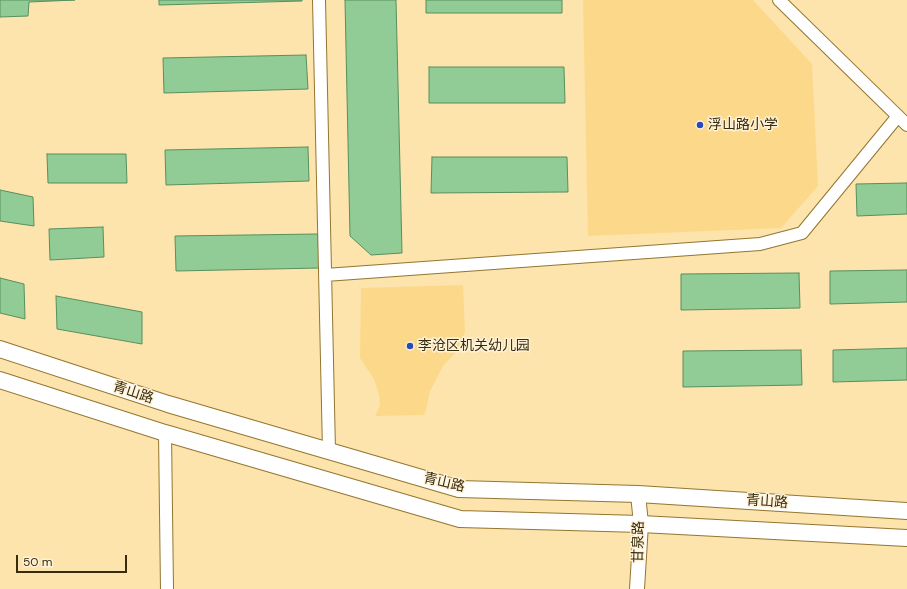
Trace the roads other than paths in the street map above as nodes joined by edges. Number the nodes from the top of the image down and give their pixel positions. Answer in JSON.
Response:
{"nodes":[{"id":1,"x":319,"y":0,"type":"edge"},
{"id":2,"x":779,"y":0,"type":"edge"},
{"id":3,"x":903,"y":121,"type":"edge"},
{"id":4,"x":326,"y":275,"type":"junction"},
{"id":5,"x":0,"y":349,"type":"edge"},
{"id":6,"x":0,"y":380,"type":"edge"},
{"id":7,"x":165,"y":433,"type":"junction"},
{"id":8,"x":329,"y":451,"type":"junction"},
{"id":9,"x":638,"y":494,"type":"junction"},
{"id":10,"x":907,"y":511,"type":"edge"},
{"id":11,"x":641,"y":524,"type":"junction"},
{"id":12,"x":907,"y":538,"type":"edge"},
{"id":13,"x":167,"y":589,"type":"edge"},
{"id":14,"x":638,"y":589,"type":"edge"}],
"edges":[{"from":1,"to":4,"type":"street"},
{"from":2,"to":3,"type":"street"},
{"from":3,"to":4,"type":"street"},
{"from":4,"to":8,"type":"street"},
{"from":5,"to":8,"type":"main road","name":"青山路"},
{"from":6,"to":7,"type":"main road","name":"青山路"},
{"from":7,"to":11,"type":"main road","name":"青山路"},
{"from":7,"to":13,"type":"street"},
{"from":8,"to":9,"type":"main road","name":"青山路"},
{"from":9,"to":10,"type":"main road","name":"青山路"},
{"from":9,"to":11,"type":"street","name":"甘泉路"},
{"from":11,"to":12,"type":"main road","name":"青山路"},
{"from":11,"to":14,"type":"street","name":"甘泉路"}]}
